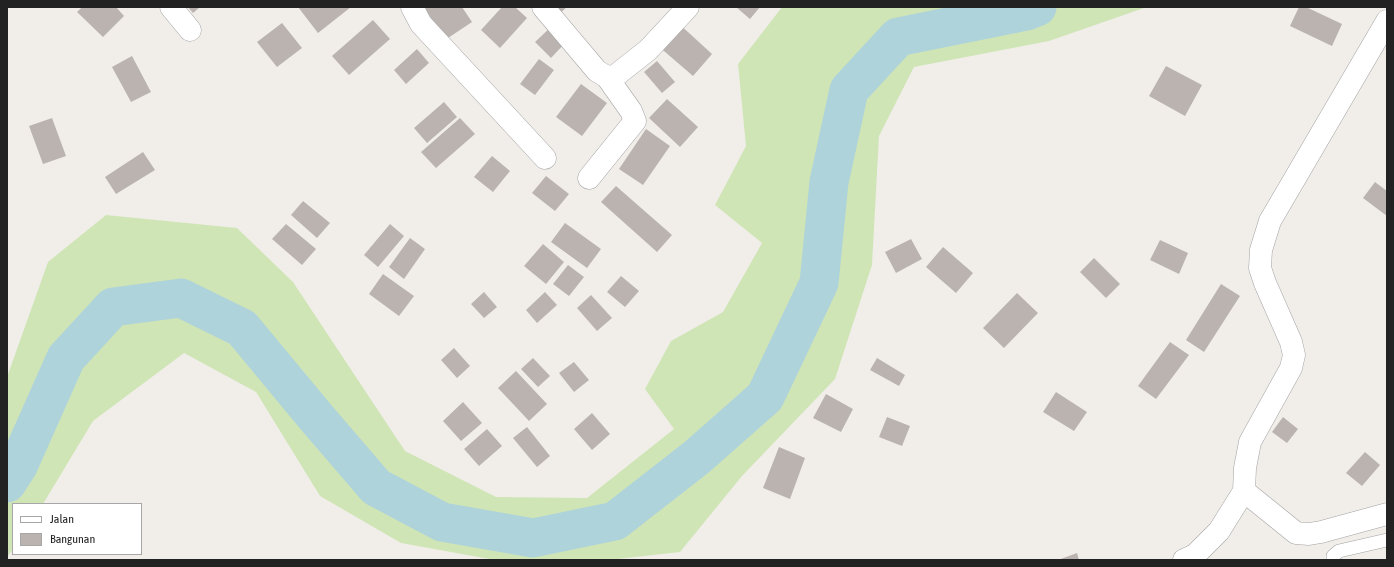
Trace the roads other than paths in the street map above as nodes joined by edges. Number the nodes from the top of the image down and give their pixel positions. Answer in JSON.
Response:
{"nodes":[{"id":1,"x":171,"y":7,"type":"edge"},
{"id":2,"x":412,"y":7,"type":"edge"},
{"id":3,"x":543,"y":7,"type":"edge"},
{"id":4,"x":688,"y":7,"type":"edge"},
{"id":5,"x":1387,"y":22,"type":"edge"},
{"id":6,"x":190,"y":30,"type":"dead end"},
{"id":7,"x":607,"y":77,"type":"junction"},
{"id":8,"x":545,"y":158,"type":"dead end"},
{"id":9,"x":589,"y":178,"type":"dead end"},
{"id":10,"x":1244,"y":491,"type":"junction"},
{"id":11,"x":1387,"y":514,"type":"edge"},
{"id":12,"x":1387,"y":540,"type":"edge"},
{"id":13,"x":1184,"y":560,"type":"edge"},
{"id":14,"x":1333,"y":560,"type":"edge"}],
"edges":[{"from":1,"to":6,"type":"street"},
{"from":2,"to":8,"type":"street"},
{"from":3,"to":7,"type":"street"},
{"from":4,"to":7,"type":"street"},
{"from":5,"to":10,"type":"street"},
{"from":7,"to":9,"type":"street"},
{"from":10,"to":11,"type":"street"},
{"from":10,"to":13,"type":"street"},
{"from":12,"to":14,"type":"lane"}]}
